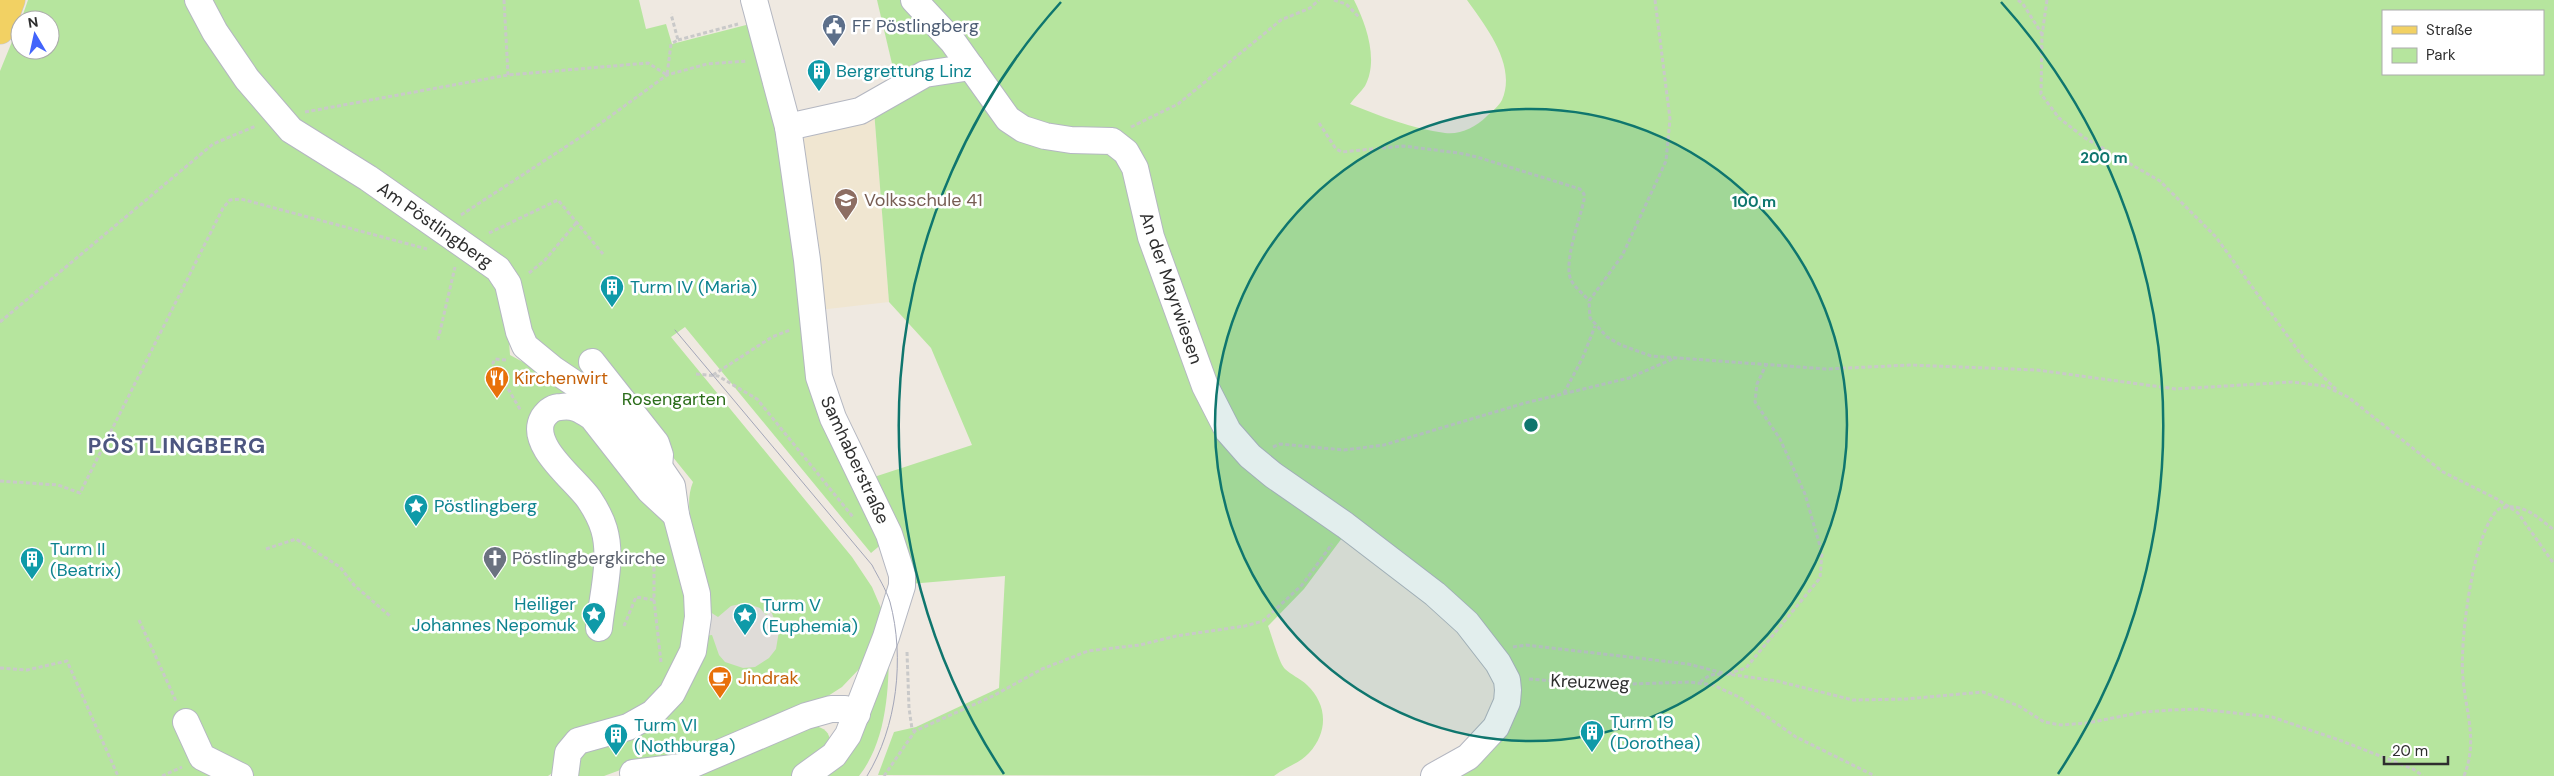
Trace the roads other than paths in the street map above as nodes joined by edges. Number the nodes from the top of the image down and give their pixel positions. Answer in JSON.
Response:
{"nodes":[{"id":1,"x":11,"y":0,"type":"edge"},
{"id":2,"x":198,"y":0,"type":"edge"},
{"id":3,"x":914,"y":0,"type":"edge"},
{"id":4,"x":757,"y":9,"type":"edge"},
{"id":5,"x":0,"y":30,"type":"edge"},
{"id":6,"x":971,"y":67,"type":"junction"},
{"id":7,"x":788,"y":127,"type":"junction"},
{"id":8,"x":592,"y":362,"type":"dead end"},
{"id":9,"x":659,"y":466,"type":"junction"},
{"id":10,"x":676,"y":515,"type":"junction"},
{"id":11,"x":610,"y":628,"type":"road end"},
{"id":12,"x":857,"y":714,"type":"junction"},
{"id":13,"x":186,"y":722,"type":"road end"},
{"id":14,"x":633,"y":773,"type":"dead end"},
{"id":15,"x":240,"y":776,"type":"edge"},
{"id":16,"x":564,"y":776,"type":"edge"},
{"id":17,"x":805,"y":776,"type":"edge"},
{"id":18,"x":1434,"y":776,"type":"edge"}],
"edges":[{"from":1,"to":5,"type":"main road"},
{"from":2,"to":9,"type":"street","name":"Am Pöstlingberg"},
{"from":3,"to":6,"type":"street"},
{"from":4,"to":7,"type":"street","name":"Samhaberstraße"},
{"from":6,"to":7,"type":"street"},
{"from":6,"to":18,"type":"street","name":"An der Mayrwiesen"},
{"from":7,"to":12,"type":"street","name":"Samhaberstraße"},
{"from":8,"to":9,"type":"street"},
{"from":9,"to":10,"type":"street","name":"Am Pöstlingberg"},
{"from":10,"to":11,"type":"street"},
{"from":10,"to":16,"type":"street","name":"Am Pöstlingberg"},
{"from":12,"to":14,"type":"street"},
{"from":12,"to":17,"type":"street","name":"Samhaberstraße"},
{"from":13,"to":15,"type":"street"}]}
